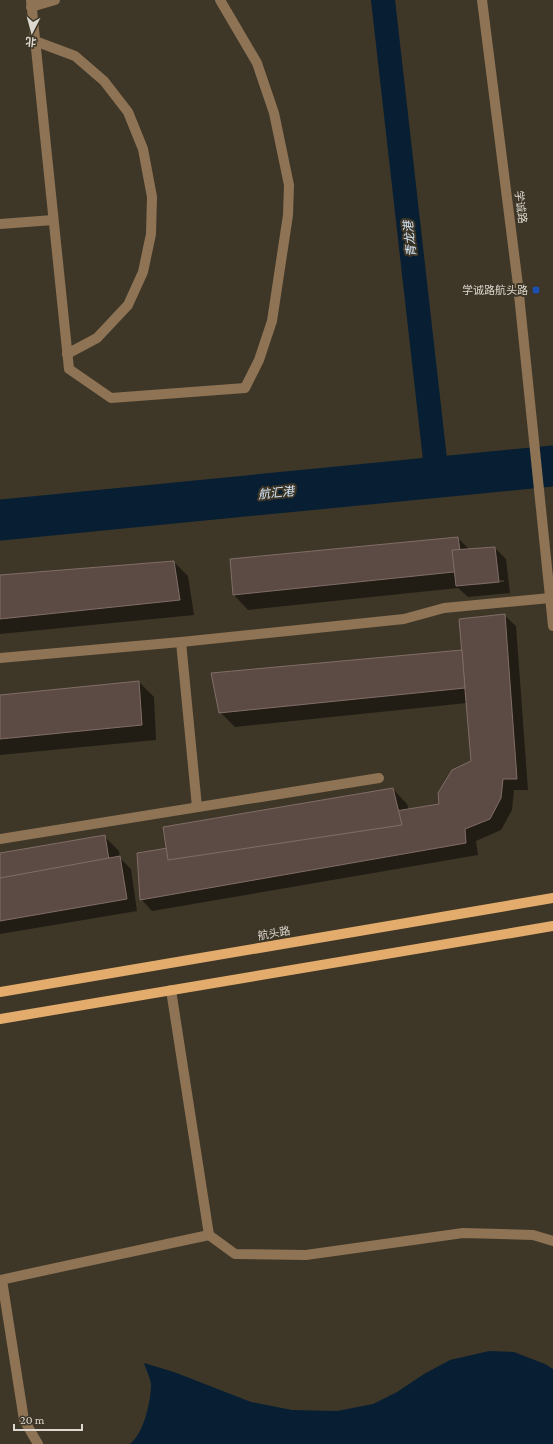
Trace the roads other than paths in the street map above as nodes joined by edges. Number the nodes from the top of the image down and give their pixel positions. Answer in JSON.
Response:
{"nodes":[{"id":1,"x":55,"y":0,"type":"edge"},
{"id":2,"x":220,"y":0,"type":"edge"},
{"id":3,"x":482,"y":0,"type":"edge"},
{"id":4,"x":31,"y":4,"type":"edge"},
{"id":5,"x":35,"y":41,"type":"junction"},
{"id":6,"x":53,"y":220,"type":"junction"},
{"id":7,"x":0,"y":224,"type":"edge"},
{"id":8,"x":67,"y":354,"type":"junction"},
{"id":9,"x":550,"y":598,"type":"junction"},
{"id":10,"x":553,"y":626,"type":"edge"},
{"id":11,"x":182,"y":642,"type":"junction"},
{"id":12,"x":0,"y":658,"type":"edge"},
{"id":13,"x":380,"y":778,"type":"dead end"},
{"id":14,"x":197,"y":807,"type":"junction"},
{"id":15,"x":0,"y":839,"type":"edge"},
{"id":16,"x":553,"y":898,"type":"edge"},
{"id":17,"x":553,"y":926,"type":"edge"},
{"id":18,"x":172,"y":990,"type":"junction"},
{"id":19,"x":0,"y":992,"type":"edge"},
{"id":20,"x":0,"y":1019,"type":"edge"},
{"id":21,"x":209,"y":1235,"type":"junction"},
{"id":22,"x":553,"y":1241,"type":"edge"},
{"id":23,"x":1,"y":1280,"type":"edge"},
{"id":24,"x":38,"y":1444,"type":"edge"}],
"edges":[{"from":1,"to":4,"type":"street"},
{"from":2,"to":8,"type":"street"},
{"from":3,"to":9,"type":"street","name":"学诚路"},
{"from":4,"to":5,"type":"street"},
{"from":5,"to":6,"type":"street"},
{"from":5,"to":8,"type":"street"},
{"from":6,"to":7,"type":"street"},
{"from":6,"to":8,"type":"street"},
{"from":9,"to":10,"type":"street","name":"学诚路"},
{"from":9,"to":11,"type":"street"},
{"from":11,"to":12,"type":"street"},
{"from":11,"to":14,"type":"street"},
{"from":13,"to":14,"type":"street"},
{"from":14,"to":15,"type":"street"},
{"from":16,"to":19,"type":"main road","name":"航头路"},
{"from":17,"to":18,"type":"main road"},
{"from":18,"to":20,"type":"main road"},
{"from":18,"to":21,"type":"street"},
{"from":21,"to":22,"type":"street"},
{"from":21,"to":23,"type":"street"},
{"from":23,"to":24,"type":"street"}]}
